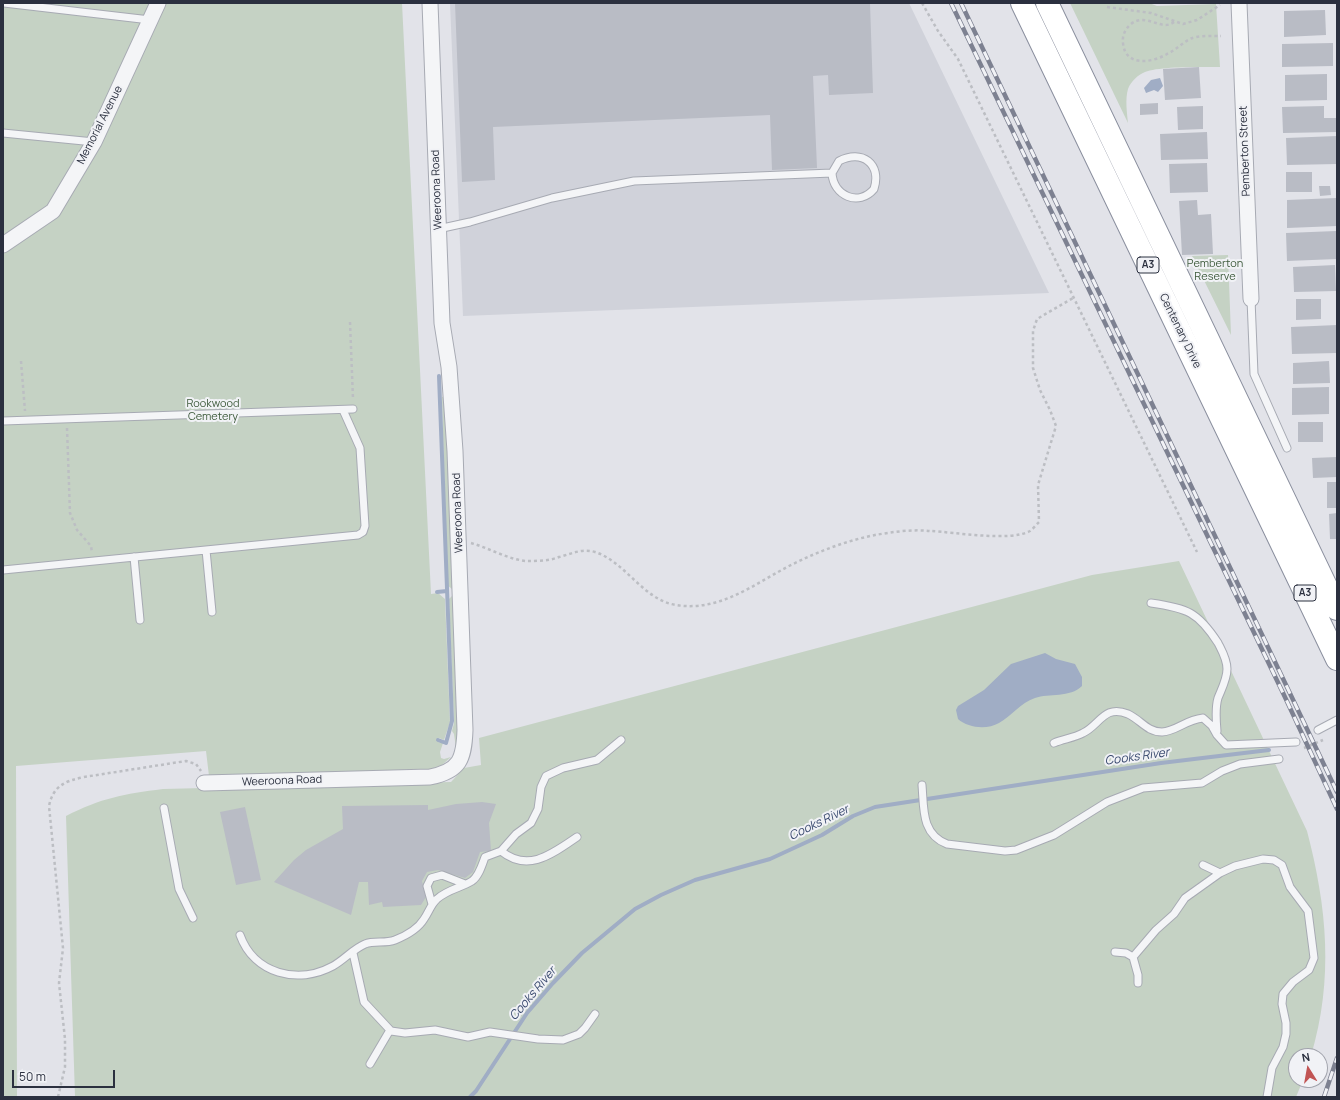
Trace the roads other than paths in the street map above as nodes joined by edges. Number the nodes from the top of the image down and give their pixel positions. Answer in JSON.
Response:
{"nodes":[{"id":1,"x":4,"y":3,"type":"edge"},
{"id":2,"x":158,"y":3,"type":"edge"},
{"id":3,"x":430,"y":3,"type":"edge"},
{"id":4,"x":1022,"y":3,"type":"edge"},
{"id":5,"x":1047,"y":3,"type":"edge"},
{"id":6,"x":1239,"y":3,"type":"edge"},
{"id":7,"x":150,"y":20,"type":"junction"},
{"id":8,"x":3,"y":133,"type":"edge"},
{"id":9,"x":94,"y":142,"type":"junction"},
{"id":10,"x":832,"y":173,"type":"junction"},
{"id":11,"x":438,"y":229,"type":"junction"},
{"id":12,"x":3,"y":245,"type":"edge"},
{"id":13,"x":1251,"y":299,"type":"joint"},
{"id":14,"x":353,"y":409,"type":"road end"},
{"id":15,"x":343,"y":410,"type":"junction"},
{"id":16,"x":3,"y":421,"type":"edge"},
{"id":17,"x":1287,"y":448,"type":"dead end"},
{"id":18,"x":206,"y":550,"type":"junction"},
{"id":19,"x":134,"y":557,"type":"junction"},
{"id":20,"x":3,"y":570,"type":"edge"},
{"id":21,"x":1151,"y":603,"type":"dead end"},
{"id":22,"x":1337,"y":609,"type":"edge"},
{"id":23,"x":212,"y":612,"type":"dead end"},
{"id":24,"x":140,"y":620,"type":"dead end"},
{"id":25,"x":1337,"y":659,"type":"edge"},
{"id":26,"x":1337,"y":720,"type":"edge"},
{"id":27,"x":1318,"y":730,"type":"dead end"},
{"id":28,"x":1218,"y":735,"type":"junction"},
{"id":29,"x":621,"y":740,"type":"dead end"},
{"id":30,"x":1296,"y":742,"type":"dead end"},
{"id":31,"x":1054,"y":743,"type":"dead end"},
{"id":32,"x":1279,"y":759,"type":"dead end"},
{"id":33,"x":204,"y":783,"type":"road end"},
{"id":34,"x":922,"y":785,"type":"dead end"},
{"id":35,"x":164,"y":808,"type":"dead end"},
{"id":36,"x":577,"y":837,"type":"dead end"},
{"id":37,"x":501,"y":851,"type":"junction"},
{"id":38,"x":1202,"y":865,"type":"dead end"},
{"id":39,"x":1220,"y":873,"type":"junction"},
{"id":40,"x":465,"y":884,"type":"junction"},
{"id":41,"x":432,"y":904,"type":"junction"},
{"id":42,"x":193,"y":918,"type":"dead end"},
{"id":43,"x":240,"y":935,"type":"dead end"},
{"id":44,"x":353,"y":952,"type":"junction"},
{"id":45,"x":1115,"y":952,"type":"dead end"},
{"id":46,"x":1133,"y":957,"type":"junction"},
{"id":47,"x":1138,"y":983,"type":"dead end"},
{"id":48,"x":595,"y":1014,"type":"dead end"},
{"id":49,"x":390,"y":1030,"type":"junction"},
{"id":50,"x":370,"y":1064,"type":"dead end"},
{"id":51,"x":1267,"y":1097,"type":"edge"}],
"edges":[{"from":1,"to":7,"type":"lane"},
{"from":2,"to":7,"type":"street","name":"Memorial Avenue"},
{"from":3,"to":11,"type":"street","name":"Weeroona Road"},
{"from":4,"to":25,"type":"highway","name":"Centenary Drive","number":"A3"},
{"from":5,"to":22,"type":"highway","name":"Centenary Drive","number":"A3"},
{"from":6,"to":13,"type":"street","name":"Pemberton Street"},
{"from":7,"to":9,"type":"street","name":"Memorial Avenue"},
{"from":8,"to":9,"type":"lane"},
{"from":9,"to":12,"type":"street","name":"Memorial Avenue"},
{"from":10,"to":10,"type":"lane"},
{"from":10,"to":11,"type":"lane"},
{"from":11,"to":33,"type":"street","name":"Weeroona Road"},
{"from":13,"to":17,"type":"lane"},
{"from":14,"to":15,"type":"lane"},
{"from":15,"to":16,"type":"lane"},
{"from":15,"to":18,"type":"lane"},
{"from":18,"to":19,"type":"lane"},
{"from":18,"to":23,"type":"lane"},
{"from":19,"to":20,"type":"lane"},
{"from":19,"to":24,"type":"lane"},
{"from":21,"to":28,"type":"lane"},
{"from":26,"to":27,"type":"lane"},
{"from":28,"to":30,"type":"lane"},
{"from":28,"to":31,"type":"lane"},
{"from":29,"to":37,"type":"lane"},
{"from":32,"to":34,"type":"lane"},
{"from":35,"to":42,"type":"lane"},
{"from":36,"to":37,"type":"lane"},
{"from":37,"to":40,"type":"lane"},
{"from":38,"to":39,"type":"lane"},
{"from":39,"to":46,"type":"lane"},
{"from":39,"to":51,"type":"lane"},
{"from":40,"to":41,"type":"lane"},
{"from":40,"to":41,"type":"lane"},
{"from":41,"to":44,"type":"lane"},
{"from":43,"to":44,"type":"lane"},
{"from":44,"to":49,"type":"lane"},
{"from":45,"to":46,"type":"lane"},
{"from":46,"to":47,"type":"lane"},
{"from":48,"to":49,"type":"lane"},
{"from":49,"to":50,"type":"lane"}]}
